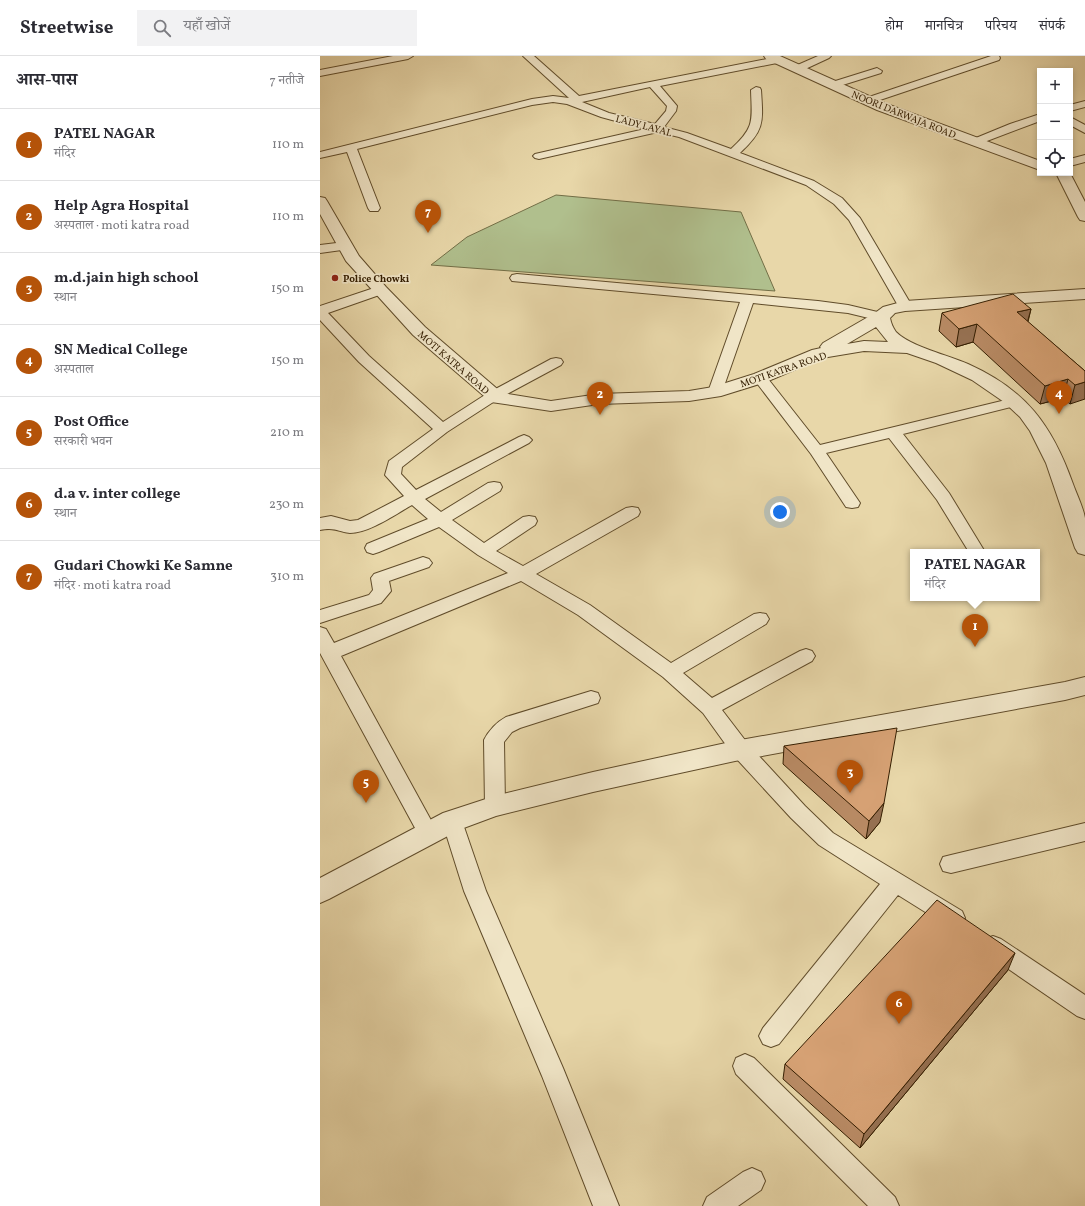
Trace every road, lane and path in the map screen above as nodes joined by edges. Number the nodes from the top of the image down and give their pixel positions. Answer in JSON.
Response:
{"nodes":[{"id":1,"x":408,"y":56,"type":"edge"},
{"id":2,"x":528,"y":56,"type":"edge"},
{"id":3,"x":826,"y":56,"type":"edge"},
{"id":4,"x":773,"y":58,"type":"edge"},
{"id":5,"x":797,"y":69,"type":"junction"},
{"id":6,"x":877,"y":71,"type":"dead end"},
{"id":7,"x":320,"y":73,"type":"edge"},
{"id":8,"x":971,"y":77,"type":"dead end"},
{"id":9,"x":653,"y":84,"type":"junction"},
{"id":10,"x":833,"y":85,"type":"junction"},
{"id":11,"x":756,"y":90,"type":"dead end"},
{"id":12,"x":573,"y":100,"type":"junction"},
{"id":13,"x":868,"y":101,"type":"junction"},
{"id":14,"x":897,"y":102,"type":"dead end"},
{"id":15,"x":1085,"y":104,"type":"edge"},
{"id":16,"x":882,"y":107,"type":"junction"},
{"id":17,"x":1073,"y":107,"type":"edge"},
{"id":18,"x":1037,"y":118,"type":"edge"},
{"id":19,"x":1073,"y":122,"type":"edge"},
{"id":20,"x":657,"y":129,"type":"junction"},
{"id":21,"x":1085,"y":130,"type":"edge"},
{"id":22,"x":975,"y":142,"type":"junction"},
{"id":23,"x":352,"y":147,"type":"junction"},
{"id":24,"x":733,"y":153,"type":"junction"},
{"id":25,"x":320,"y":155,"type":"edge"},
{"id":26,"x":539,"y":156,"type":"dead end"},
{"id":27,"x":1085,"y":158,"type":"edge"},
{"id":28,"x":1037,"y":165,"type":"edge"},
{"id":29,"x":1073,"y":165,"type":"edge"},
{"id":30,"x":1067,"y":176,"type":"edge"},
{"id":31,"x":1073,"y":176,"type":"edge"},
{"id":32,"x":1085,"y":184,"type":"edge"},
{"id":33,"x":320,"y":201,"type":"edge"},
{"id":34,"x":374,"y":208,"type":"dead end"},
{"id":35,"x":1085,"y":216,"type":"edge"},
{"id":36,"x":320,"y":243,"type":"edge"},
{"id":37,"x":343,"y":243,"type":"junction"},
{"id":38,"x":320,"y":249,"type":"edge"},
{"id":39,"x":517,"y":278,"type":"dead end"},
{"id":40,"x":380,"y":290,"type":"junction"},
{"id":41,"x":1085,"y":294,"type":"edge"},
{"id":42,"x":748,"y":298,"type":"junction"},
{"id":43,"x":905,"y":306,"type":"junction"},
{"id":44,"x":320,"y":311,"type":"edge"},
{"id":45,"x":881,"y":316,"type":"junction"},
{"id":46,"x":907,"y":348,"type":"junction"},
{"id":47,"x":818,"y":354,"type":"junction"},
{"id":48,"x":556,"y":362,"type":"dead end"},
{"id":49,"x":760,"y":378,"type":"junction"},
{"id":50,"x":715,"y":392,"type":"junction"},
{"id":51,"x":493,"y":396,"type":"junction"},
{"id":52,"x":1014,"y":402,"type":"junction"},
{"id":53,"x":442,"y":429,"type":"junction"},
{"id":54,"x":893,"y":432,"type":"junction"},
{"id":55,"x":524,"y":440,"type":"dead end"},
{"id":56,"x":816,"y":451,"type":"junction"},
{"id":57,"x":494,"y":487,"type":"dead end"},
{"id":58,"x":414,"y":498,"type":"junction"},
{"id":59,"x":852,"y":503,"type":"dead end"},
{"id":60,"x":632,"y":512,"type":"dead end"},
{"id":61,"x":440,"y":520,"type":"junction"},
{"id":62,"x":529,"y":521,"type":"dead end"},
{"id":63,"x":320,"y":524,"type":"edge"},
{"id":64,"x":373,"y":548,"type":"dead end"},
{"id":65,"x":1085,"y":548,"type":"edge"},
{"id":66,"x":974,"y":549,"type":"edge"},
{"id":67,"x":484,"y":551,"type":"junction"},
{"id":68,"x":423,"y":563,"type":"dead end"},
{"id":69,"x":522,"y":574,"type":"junction"},
{"id":70,"x":320,"y":617,"type":"edge"},
{"id":71,"x":760,"y":619,"type":"dead end"},
{"id":72,"x":324,"y":644,"type":"edge"},
{"id":73,"x":806,"y":656,"type":"dead end"},
{"id":74,"x":670,"y":672,"type":"junction"},
{"id":75,"x":1085,"y":686,"type":"edge"},
{"id":76,"x":590,"y":698,"type":"dead end"},
{"id":77,"x":710,"y":708,"type":"junction"},
{"id":78,"x":741,"y":750,"type":"junction"},
{"id":79,"x":495,"y":806,"type":"junction"},
{"id":80,"x":452,"y":821,"type":"junction"},
{"id":81,"x":1085,"y":832,"type":"edge"},
{"id":82,"x":428,"y":833,"type":"junction"},
{"id":83,"x":951,"y":864,"type":"dead end"},
{"id":84,"x":895,"y":882,"type":"junction"},
{"id":85,"x":320,"y":891,"type":"edge"},
{"id":86,"x":1085,"y":1008,"type":"edge"},
{"id":87,"x":771,"y":1036,"type":"dead end"},
{"id":88,"x":745,"y":1066,"type":"dead end"},
{"id":89,"x":752,"y":1180,"type":"dead end"},
{"id":90,"x":606,"y":1206,"type":"edge"},
{"id":91,"x":716,"y":1206,"type":"edge"},
{"id":92,"x":886,"y":1206,"type":"edge"}],
"edges":[{"from":1,"to":7,"type":"street"},
{"from":2,"to":12,"type":"street"},
{"from":3,"to":5,"type":"street"},
{"from":4,"to":5,"type":"street","name":"NOORI DARWAJA ROAD"},
{"from":4,"to":9,"type":"street"},
{"from":5,"to":10,"type":"street","name":"NOORI DARWAJA ROAD"},
{"from":6,"to":10,"type":"street"},
{"from":8,"to":13,"type":"street"},
{"from":9,"to":12,"type":"street"},
{"from":9,"to":20,"type":"street"},
{"from":10,"to":13,"type":"street","name":"NOORI DARWAJA ROAD"},
{"from":11,"to":24,"type":"street"},
{"from":12,"to":20,"type":"street","name":"LADY LAYAL"},
{"from":12,"to":23,"type":"street","name":"LADY LAYAL"},
{"from":13,"to":16,"type":"street","name":"NOORI DARWAJA ROAD"},
{"from":14,"to":16,"type":"street"},
{"from":15,"to":17,"type":"street"},
{"from":16,"to":22,"type":"street","name":"NOORI DARWAJA ROAD"},
{"from":18,"to":22,"type":"street"},
{"from":19,"to":21,"type":"street"},
{"from":20,"to":24,"type":"street","name":"LADY LAYAL"},
{"from":20,"to":26,"type":"street"},
{"from":22,"to":28,"type":"street","name":"NOORI DARWAJA ROAD"},
{"from":23,"to":25,"type":"street","name":"LADY LAYAL"},
{"from":23,"to":34,"type":"street"},
{"from":24,"to":43,"type":"street","name":"LADY LAYAL"},
{"from":27,"to":29,"type":"street"},
{"from":30,"to":35,"type":"street"},
{"from":31,"to":32,"type":"street"},
{"from":33,"to":37,"type":"street","name":"MOTI KATRA ROAD"},
{"from":36,"to":37,"type":"street"},
{"from":37,"to":38,"type":"street"},
{"from":37,"to":40,"type":"street","name":"MOTI KATRA ROAD"},
{"from":39,"to":42,"type":"street"},
{"from":40,"to":44,"type":"street"},
{"from":40,"to":51,"type":"street","name":"MOTI KATRA ROAD"},
{"from":41,"to":43,"type":"street"},
{"from":42,"to":45,"type":"street"},
{"from":42,"to":50,"type":"street"},
{"from":43,"to":45,"type":"street"},
{"from":44,"to":53,"type":"street"},
{"from":45,"to":46,"type":"street"},
{"from":45,"to":47,"type":"street"},
{"from":46,"to":47,"type":"street","name":"MOTI KATRA ROAD"},
{"from":46,"to":52,"type":"street"},
{"from":47,"to":49,"type":"street","name":"MOTI KATRA ROAD"},
{"from":48,"to":51,"type":"street"},
{"from":49,"to":50,"type":"street","name":"MOTI KATRA ROAD"},
{"from":49,"to":56,"type":"street"},
{"from":50,"to":51,"type":"street","name":"MOTI KATRA ROAD"},
{"from":51,"to":53,"type":"street"},
{"from":52,"to":54,"type":"street"},
{"from":52,"to":65,"type":"street"},
{"from":53,"to":58,"type":"street"},
{"from":54,"to":56,"type":"street"},
{"from":54,"to":66,"type":"street"},
{"from":55,"to":58,"type":"street"},
{"from":56,"to":59,"type":"street"},
{"from":57,"to":61,"type":"street"},
{"from":58,"to":61,"type":"street"},
{"from":58,"to":63,"type":"street"},
{"from":60,"to":69,"type":"street"},
{"from":61,"to":64,"type":"street"},
{"from":61,"to":67,"type":"street"},
{"from":62,"to":67,"type":"street"},
{"from":67,"to":69,"type":"street"},
{"from":68,"to":70,"type":"street"},
{"from":69,"to":72,"type":"street"},
{"from":69,"to":74,"type":"street"},
{"from":71,"to":74,"type":"street"},
{"from":72,"to":82,"type":"street"},
{"from":73,"to":77,"type":"street"},
{"from":74,"to":77,"type":"street"},
{"from":75,"to":78,"type":"street"},
{"from":76,"to":79,"type":"street"},
{"from":77,"to":78,"type":"street"},
{"from":78,"to":79,"type":"street"},
{"from":78,"to":84,"type":"street"},
{"from":79,"to":80,"type":"street"},
{"from":80,"to":82,"type":"street"},
{"from":80,"to":90,"type":"street"},
{"from":81,"to":83,"type":"street"},
{"from":82,"to":85,"type":"street"},
{"from":84,"to":86,"type":"street"},
{"from":84,"to":87,"type":"street"},
{"from":88,"to":92,"type":"street"},
{"from":89,"to":91,"type":"street"}]}
